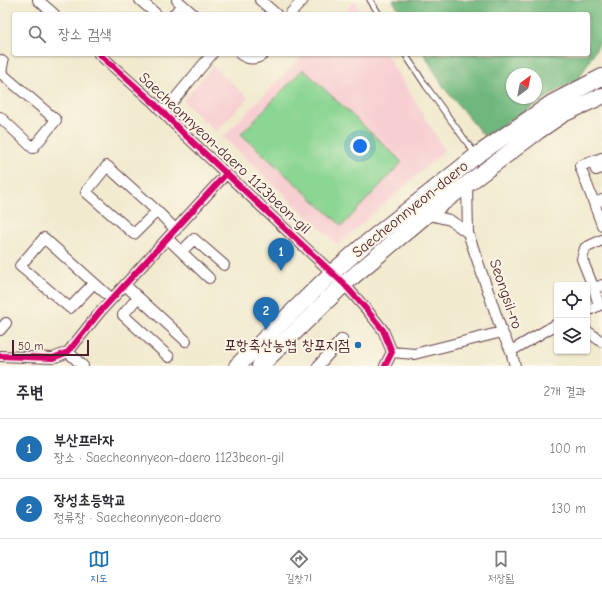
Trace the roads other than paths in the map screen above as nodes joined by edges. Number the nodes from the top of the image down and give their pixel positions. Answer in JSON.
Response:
{"nodes":[{"id":1,"x":38,"y":0,"type":"edge"},
{"id":2,"x":140,"y":0,"type":"edge"},
{"id":3,"x":260,"y":0,"type":"edge"},
{"id":4,"x":302,"y":0,"type":"edge"},
{"id":5,"x":370,"y":0,"type":"edge"},
{"id":6,"x":180,"y":2,"type":"edge"},
{"id":7,"x":52,"y":12,"type":"edge"},
{"id":8,"x":154,"y":12,"type":"edge"},
{"id":9,"x":175,"y":12,"type":"edge"},
{"id":10,"x":191,"y":12,"type":"edge"},
{"id":11,"x":274,"y":12,"type":"edge"},
{"id":12,"x":292,"y":12,"type":"edge"},
{"id":13,"x":378,"y":12,"type":"edge"},
{"id":14,"x":101,"y":56,"type":"edge"},
{"id":15,"x":207,"y":56,"type":"edge"},
{"id":16,"x":243,"y":56,"type":"edge"},
{"id":17,"x":261,"y":56,"type":"edge"},
{"id":18,"x":406,"y":56,"type":"edge"},
{"id":19,"x":0,"y":60,"type":"edge"},
{"id":20,"x":1,"y":73,"type":"edge"},
{"id":21,"x":602,"y":77,"type":"edge"},
{"id":22,"x":602,"y":96,"type":"edge"},
{"id":23,"x":164,"y":112,"type":"junction"},
{"id":24,"x":0,"y":117,"type":"edge"},
{"id":25,"x":476,"y":156,"type":"junction"},
{"id":26,"x":597,"y":160,"type":"edge"},
{"id":27,"x":602,"y":168,"type":"edge"},
{"id":28,"x":226,"y":174,"type":"junction"},
{"id":29,"x":467,"y":184,"type":"junction"},
{"id":30,"x":598,"y":202,"type":"edge"},
{"id":31,"x":421,"y":209,"type":"junction"},
{"id":32,"x":157,"y":211,"type":"junction"},
{"id":33,"x":602,"y":225,"type":"edge"},
{"id":34,"x":176,"y":230,"type":"junction"},
{"id":35,"x":468,"y":233,"type":"junction"},
{"id":36,"x":168,"y":239,"type":"junction"},
{"id":37,"x":602,"y":240,"type":"edge"},
{"id":38,"x":182,"y":251,"type":"junction"},
{"id":39,"x":224,"y":265,"type":"dead end"},
{"id":40,"x":333,"y":272,"type":"junction"},
{"id":41,"x":209,"y":278,"type":"dead end"},
{"id":42,"x":94,"y":283,"type":"junction"},
{"id":43,"x":344,"y":284,"type":"junction"},
{"id":44,"x":125,"y":285,"type":"junction"},
{"id":45,"x":598,"y":287,"type":"edge"},
{"id":46,"x":138,"y":297,"type":"junction"},
{"id":47,"x":112,"y":299,"type":"junction"},
{"id":48,"x":601,"y":305,"type":"edge"},
{"id":49,"x":590,"y":310,"type":"edge"},
{"id":50,"x":554,"y":326,"type":"edge"},
{"id":51,"x":502,"y":332,"type":"junction"},
{"id":52,"x":590,"y":333,"type":"edge"},
{"id":53,"x":342,"y":339,"type":"dead end"},
{"id":54,"x":186,"y":341,"type":"dead end"},
{"id":55,"x":602,"y":342,"type":"edge"},
{"id":56,"x":511,"y":351,"type":"junction"},
{"id":57,"x":68,"y":352,"type":"junction"},
{"id":58,"x":392,"y":352,"type":"junction"},
{"id":59,"x":0,"y":356,"type":"edge"},
{"id":60,"x":169,"y":357,"type":"dead end"},
{"id":61,"x":79,"y":365,"type":"edge"},
{"id":62,"x":237,"y":366,"type":"edge"},
{"id":63,"x":260,"y":366,"type":"edge"},
{"id":64,"x":318,"y":366,"type":"edge"},
{"id":65,"x":385,"y":366,"type":"edge"},
{"id":66,"x":515,"y":366,"type":"edge"}],
"edges":[{"from":1,"to":7,"type":"street"},
{"from":2,"to":8,"type":"street"},
{"from":3,"to":11,"type":"street"},
{"from":4,"to":12,"type":"street"},
{"from":5,"to":13,"type":"lane"},
{"from":6,"to":9,"type":"street"},
{"from":6,"to":10,"type":"street"},
{"from":14,"to":23,"type":"street","name":"Saecheonnyeon-daero 1123beon-gil"},
{"from":15,"to":23,"type":"street"},
{"from":16,"to":17,"type":"street"},
{"from":18,"to":25,"type":"lane"},
{"from":19,"to":20,"type":"street"},
{"from":20,"to":24,"type":"street"},
{"from":21,"to":25,"type":"main road","name":"Saecheonnyeon-daero"},
{"from":22,"to":29,"type":"main road","name":"Saecheonnyeon-daero"},
{"from":23,"to":28,"type":"street","name":"Saecheonnyeon-daero 1123beon-gil"},
{"from":25,"to":31,"type":"main road","name":"Saecheonnyeon-daero"},
{"from":26,"to":27,"type":"street"},
{"from":26,"to":30,"type":"street"},
{"from":28,"to":34,"type":"street"},
{"from":28,"to":40,"type":"street","name":"Saecheonnyeon-daero 1123beon-gil"},
{"from":29,"to":31,"type":"main road","name":"Saecheonnyeon-daero"},
{"from":29,"to":35,"type":"street","name":"Seongsil-ro"},
{"from":30,"to":33,"type":"street"},
{"from":31,"to":35,"type":"street"},
{"from":31,"to":40,"type":"main road","name":"Saecheonnyeon-daero"},
{"from":31,"to":43,"type":"main road","name":"Saecheonnyeon-daero"},
{"from":32,"to":32,"type":"street"},
{"from":32,"to":34,"type":"street"},
{"from":34,"to":36,"type":"street"},
{"from":35,"to":51,"type":"street","name":"Seongsil-ro"},
{"from":36,"to":38,"type":"street"},
{"from":36,"to":44,"type":"street"},
{"from":37,"to":45,"type":"street"},
{"from":38,"to":39,"type":"street"},
{"from":38,"to":41,"type":"street"},
{"from":40,"to":43,"type":"street","name":"Saecheonnyeon-daero 1123beon-gil"},
{"from":40,"to":62,"type":"main road","name":"Saecheonnyeon-daero"},
{"from":42,"to":42,"type":"street"},
{"from":42,"to":47,"type":"street"},
{"from":43,"to":58,"type":"street","name":"Saecheonnyeon-daero 1123beon-gil"},
{"from":43,"to":63,"type":"main road","name":"Saecheonnyeon-daero"},
{"from":44,"to":46,"type":"street"},
{"from":44,"to":47,"type":"street"},
{"from":45,"to":48,"type":"street"},
{"from":46,"to":54,"type":"street"},
{"from":46,"to":60,"type":"street"},
{"from":47,"to":57,"type":"street"},
{"from":48,"to":49,"type":"street"},
{"from":50,"to":56,"type":"street"},
{"from":51,"to":56,"type":"street","name":"Seongsil-ro"},
{"from":51,"to":58,"type":"street"},
{"from":52,"to":55,"type":"street"},
{"from":53,"to":64,"type":"street"},
{"from":56,"to":66,"type":"street","name":"Seongsil-ro"},
{"from":57,"to":59,"type":"street"},
{"from":57,"to":61,"type":"street"},
{"from":58,"to":65,"type":"street"}]}
